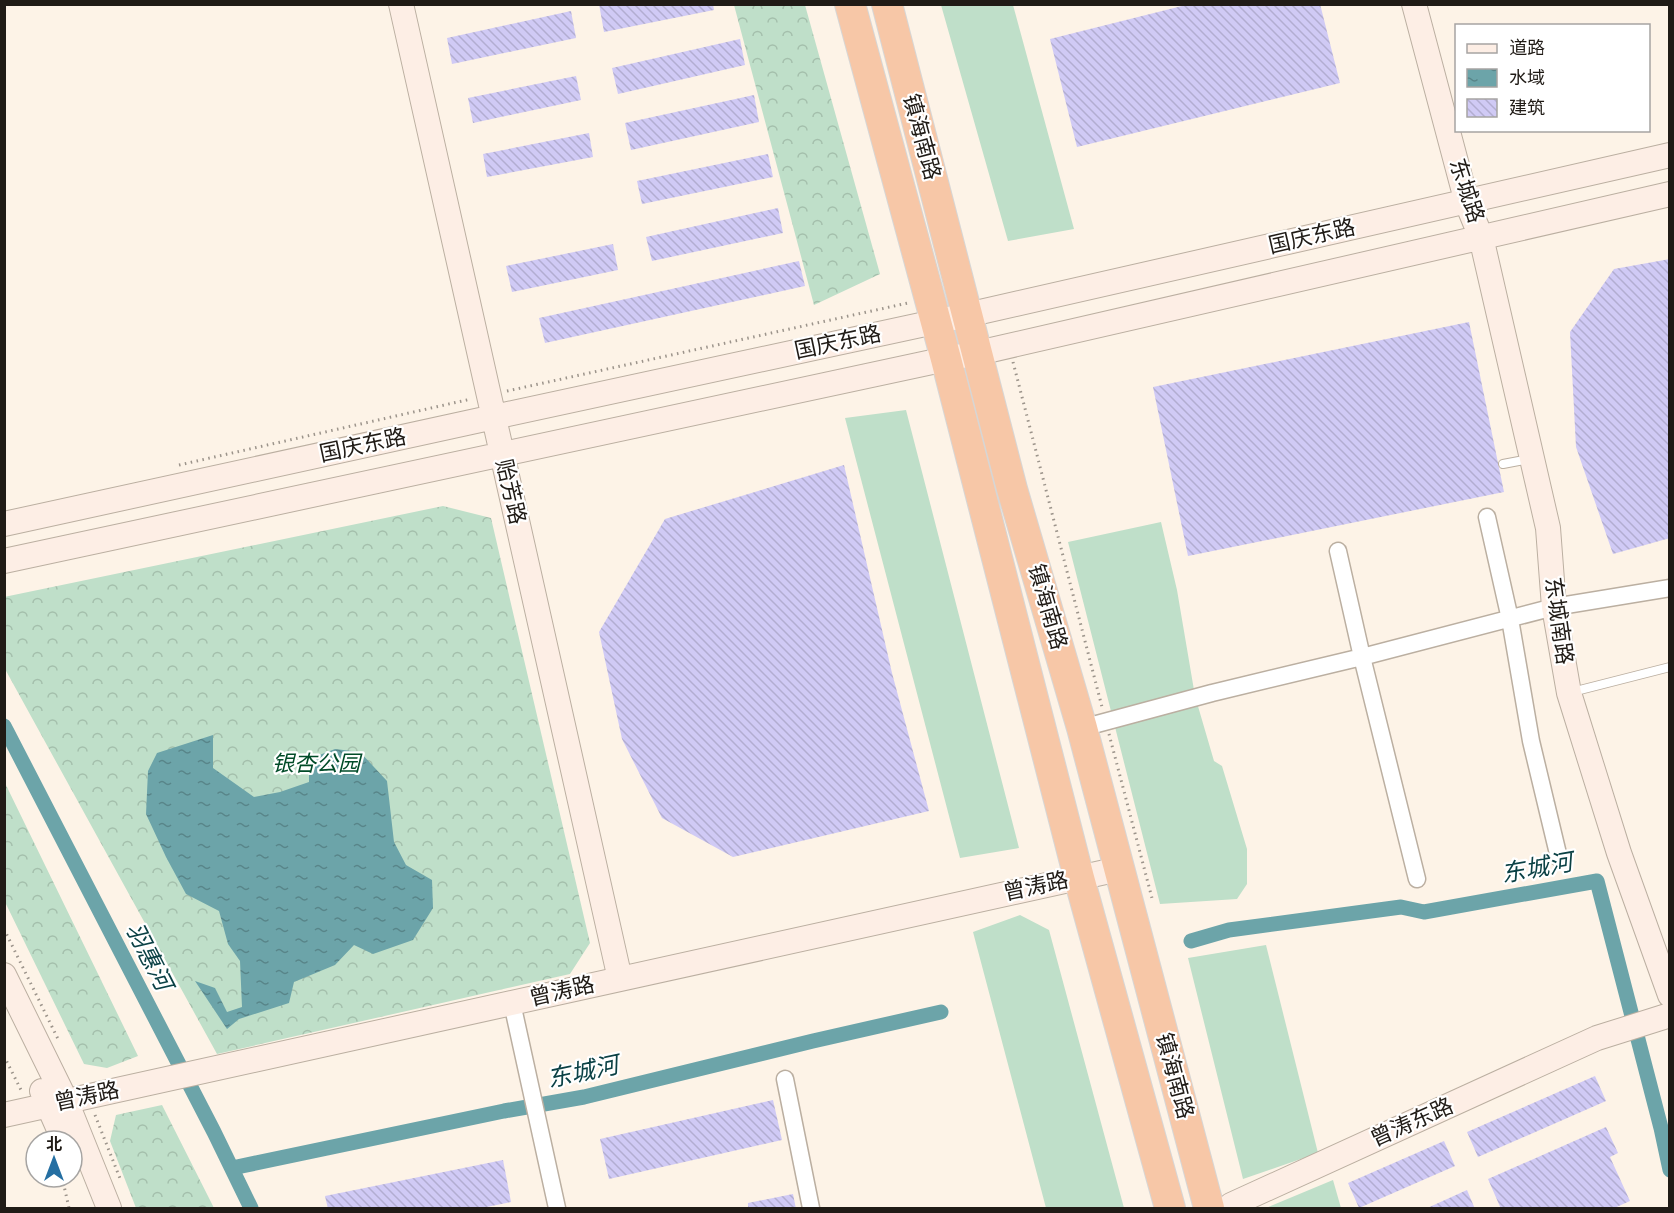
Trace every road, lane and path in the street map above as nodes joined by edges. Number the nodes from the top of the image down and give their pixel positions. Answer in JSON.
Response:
{"nodes":[{"id":1,"x":401,"y":4,"type":"edge"},
{"id":2,"x":850,"y":4,"type":"edge"},
{"id":3,"x":887,"y":4,"type":"edge"},
{"id":4,"x":1414,"y":4,"type":"edge"},
{"id":5,"x":1670,"y":155,"type":"edge"},
{"id":6,"x":1670,"y":194,"type":"edge"},
{"id":7,"x":1467,"y":202,"type":"junction"},
{"id":8,"x":1481,"y":237,"type":"junction"},
{"id":9,"x":967,"y":315,"type":"junction"},
{"id":10,"x":936,"y":322,"type":"junction"},
{"id":11,"x":1009,"y":346,"type":"junction"},
{"id":12,"x":978,"y":353,"type":"junction"},
{"id":13,"x":946,"y":359,"type":"junction"},
{"id":14,"x":494,"y":417,"type":"junction"},
{"id":15,"x":502,"y":454,"type":"junction"},
{"id":16,"x":1532,"y":458,"type":"junction"},
{"id":17,"x":1503,"y":464,"type":"dead end"},
{"id":18,"x":1487,"y":517,"type":"dead end"},
{"id":19,"x":4,"y":524,"type":"edge"},
{"id":20,"x":1338,"y":551,"type":"dead end"},
{"id":21,"x":4,"y":561,"type":"edge"},
{"id":22,"x":1670,"y":588,"type":"edge"},
{"id":23,"x":1554,"y":607,"type":"junction"},
{"id":24,"x":1510,"y":619,"type":"junction"},
{"id":25,"x":1362,"y":657,"type":"junction"},
{"id":26,"x":1670,"y":667,"type":"edge"},
{"id":27,"x":1569,"y":693,"type":"junction"},
{"id":28,"x":1094,"y":724,"type":"junction"},
{"id":29,"x":1559,"y":858,"type":"dead end"},
{"id":30,"x":1119,"y":869,"type":"junction"},
{"id":31,"x":1079,"y":878,"type":"junction"},
{"id":32,"x":1417,"y":879,"type":"dead end"},
{"id":33,"x":1153,"y":905,"type":"dead end"},
{"id":34,"x":4,"y":975,"type":"edge"},
{"id":35,"x":620,"y":979,"type":"junction"},
{"id":36,"x":1670,"y":995,"type":"edge"},
{"id":37,"x":512,"y":1003,"type":"junction"},
{"id":38,"x":4,"y":1004,"type":"edge"},
{"id":39,"x":1670,"y":1015,"type":"edge"},
{"id":40,"x":785,"y":1080,"type":"dead end"},
{"id":41,"x":57,"y":1103,"type":"junction"},
{"id":42,"x":4,"y":1115,"type":"edge"},
{"id":43,"x":62,"y":1129,"type":"edge"},
{"id":44,"x":84,"y":1188,"type":"edge"},
{"id":45,"x":65,"y":1189,"type":"edge"},
{"id":46,"x":69,"y":1209,"type":"edge"},
{"id":47,"x":93,"y":1209,"type":"edge"},
{"id":48,"x":109,"y":1209,"type":"edge"},
{"id":49,"x":557,"y":1209,"type":"edge"},
{"id":50,"x":811,"y":1209,"type":"edge"},
{"id":51,"x":1170,"y":1209,"type":"edge"},
{"id":52,"x":1209,"y":1209,"type":"edge"},
{"id":53,"x":1227,"y":1209,"type":"edge"}],
"edges":[{"from":1,"to":14,"type":"main road","name":"贻芳路"},
{"from":2,"to":10,"type":"highway","name":"镇海南路"},
{"from":3,"to":9,"type":"highway","name":"镇海南路"},
{"from":4,"to":7,"type":"main road","name":"东城路"},
{"from":5,"to":7,"type":"main road","name":"国庆东路"},
{"from":6,"to":8,"type":"main road","name":"国庆东路"},
{"from":7,"to":8,"type":"main road","name":"东城路"},
{"from":7,"to":9,"type":"main road","name":"国庆东路"},
{"from":8,"to":11,"type":"main road","name":"国庆东路"},
{"from":8,"to":16,"type":"main road","name":"东城南路"},
{"from":9,"to":10,"type":"main road","name":"国庆东路"},
{"from":9,"to":12,"type":"highway","name":"镇海南路"},
{"from":10,"to":13,"type":"highway","name":"镇海南路"},
{"from":10,"to":14,"type":"main road","name":"国庆东路"},
{"from":11,"to":12,"type":"main road","name":"国庆东路"},
{"from":11,"to":28,"type":"path"},
{"from":12,"to":13,"type":"main road","name":"国庆东路"},
{"from":12,"to":28,"type":"highway","name":"镇海南路"},
{"from":13,"to":15,"type":"main road","name":"国庆东路"},
{"from":13,"to":31,"type":"highway","name":"镇海南路"},
{"from":14,"to":15,"type":"main road","name":"贻芳路"},
{"from":14,"to":19,"type":"main road","name":"国庆东路"},
{"from":15,"to":21,"type":"main road","name":"国庆东路"},
{"from":15,"to":35,"type":"main road","name":"贻芳路"},
{"from":16,"to":17,"type":"lane"},
{"from":16,"to":23,"type":"main road","name":"东城南路"},
{"from":18,"to":24,"type":"street"},
{"from":20,"to":25,"type":"street"},
{"from":22,"to":23,"type":"street"},
{"from":23,"to":24,"type":"street"},
{"from":23,"to":27,"type":"main road","name":"东城南路"},
{"from":24,"to":25,"type":"street"},
{"from":24,"to":29,"type":"street"},
{"from":25,"to":28,"type":"street"},
{"from":25,"to":32,"type":"street"},
{"from":26,"to":27,"type":"lane"},
{"from":27,"to":36,"type":"main road","name":"东城南路"},
{"from":28,"to":30,"type":"highway","name":"镇海南路"},
{"from":28,"to":33,"type":"path"},
{"from":30,"to":31,"type":"main road","name":"曾涛路"},
{"from":30,"to":52,"type":"highway","name":"镇海南路"},
{"from":31,"to":35,"type":"main road","name":"曾涛路"},
{"from":31,"to":51,"type":"highway","name":"镇海南路"},
{"from":34,"to":41,"type":"main road"},
{"from":35,"to":37,"type":"main road","name":"曾涛路"},
{"from":37,"to":41,"type":"main road","name":"曾涛路"},
{"from":37,"to":49,"type":"street"},
{"from":38,"to":41,"type":"main road"},
{"from":39,"to":53,"type":"main road","name":"曾涛东路"},
{"from":40,"to":50,"type":"street"},
{"from":41,"to":42,"type":"main road","name":"曾涛路"},
{"from":41,"to":43,"type":"main road"},
{"from":41,"to":48,"type":"main road"},
{"from":44,"to":47,"type":"main road"},
{"from":45,"to":46,"type":"path"}]}
